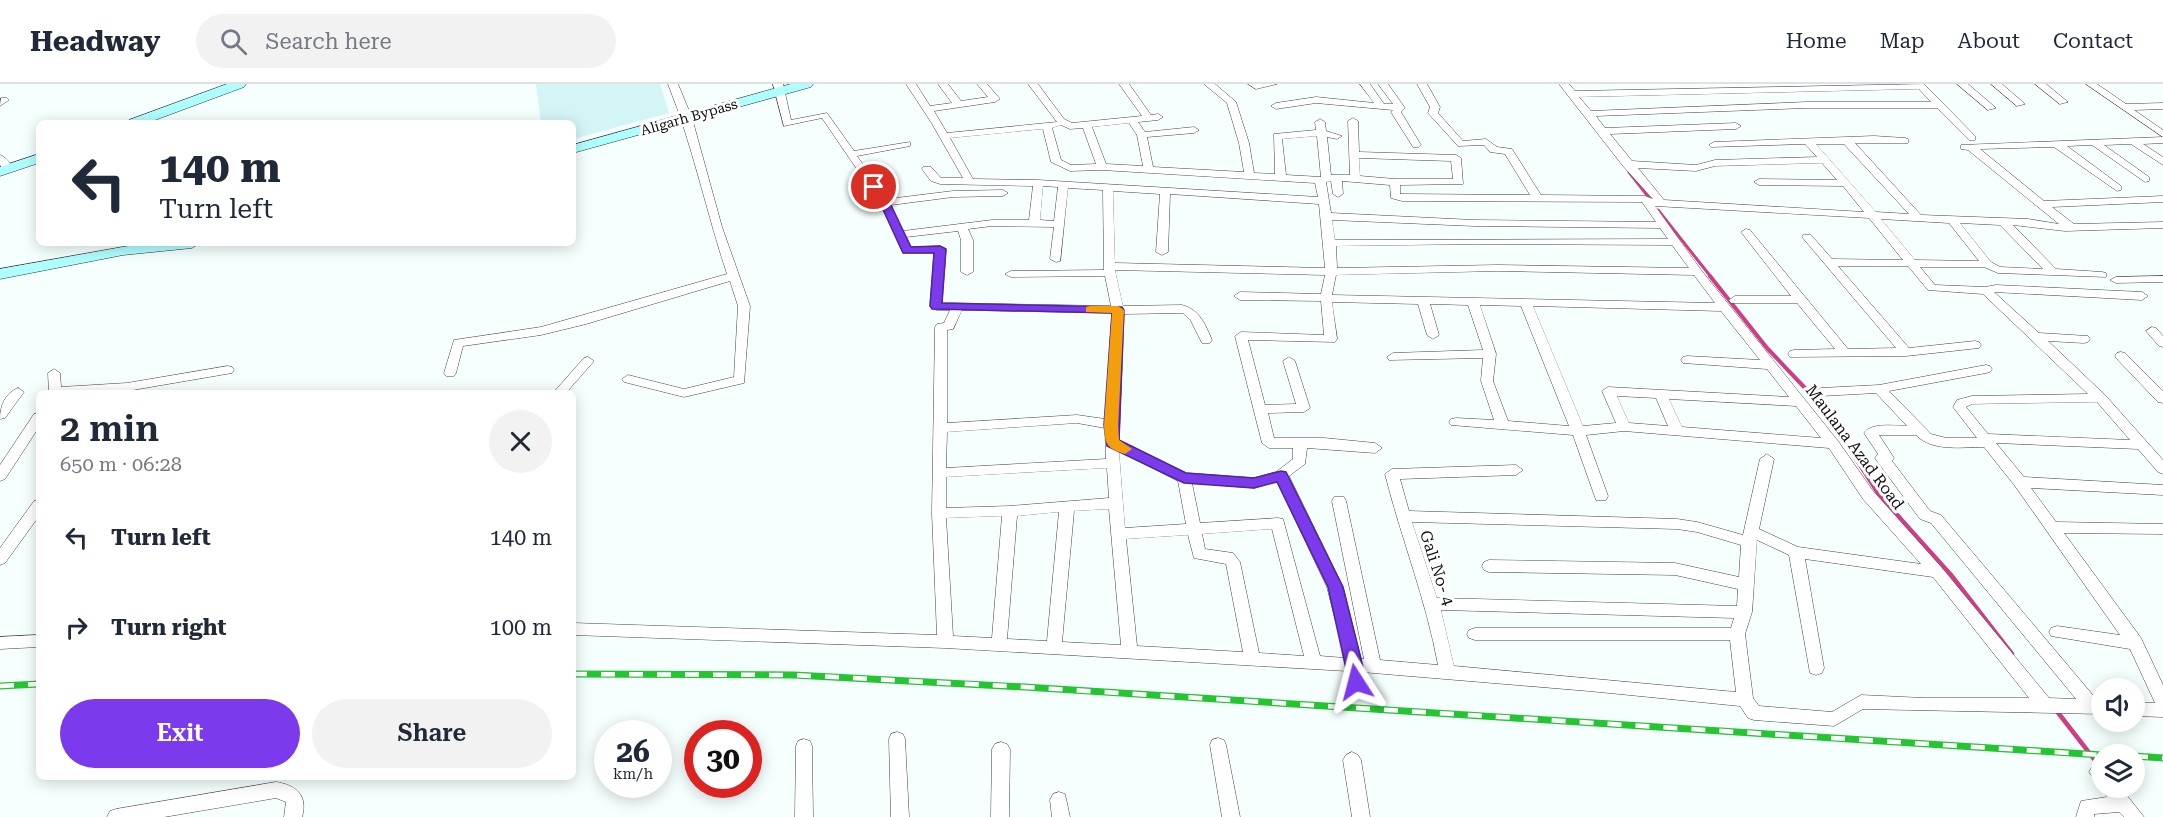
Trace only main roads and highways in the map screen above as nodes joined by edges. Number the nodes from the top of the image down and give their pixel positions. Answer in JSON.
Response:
{"nodes":[{"id":1,"x":238,"y":84,"type":"edge"},
{"id":2,"x":806,"y":84,"type":"edge"},
{"id":3,"x":778,"y":88,"type":"edge"},
{"id":4,"x":142,"y":120,"type":"edge"},
{"id":5,"x":576,"y":148,"type":"edge"},
{"id":6,"x":36,"y":159,"type":"edge"},
{"id":7,"x":3,"y":166,"type":"edge"},
{"id":8,"x":162,"y":246,"type":"edge"},
{"id":9,"x":0,"y":274,"type":"edge"}],
"edges":[{"from":1,"to":4,"type":"main road"},
{"from":2,"to":3,"type":"main road","name":"Aligarh Bypass"},
{"from":3,"to":5,"type":"main road","name":"Aligarh Bypass"},
{"from":6,"to":7,"type":"main road"},
{"from":8,"to":9,"type":"main road"}]}
